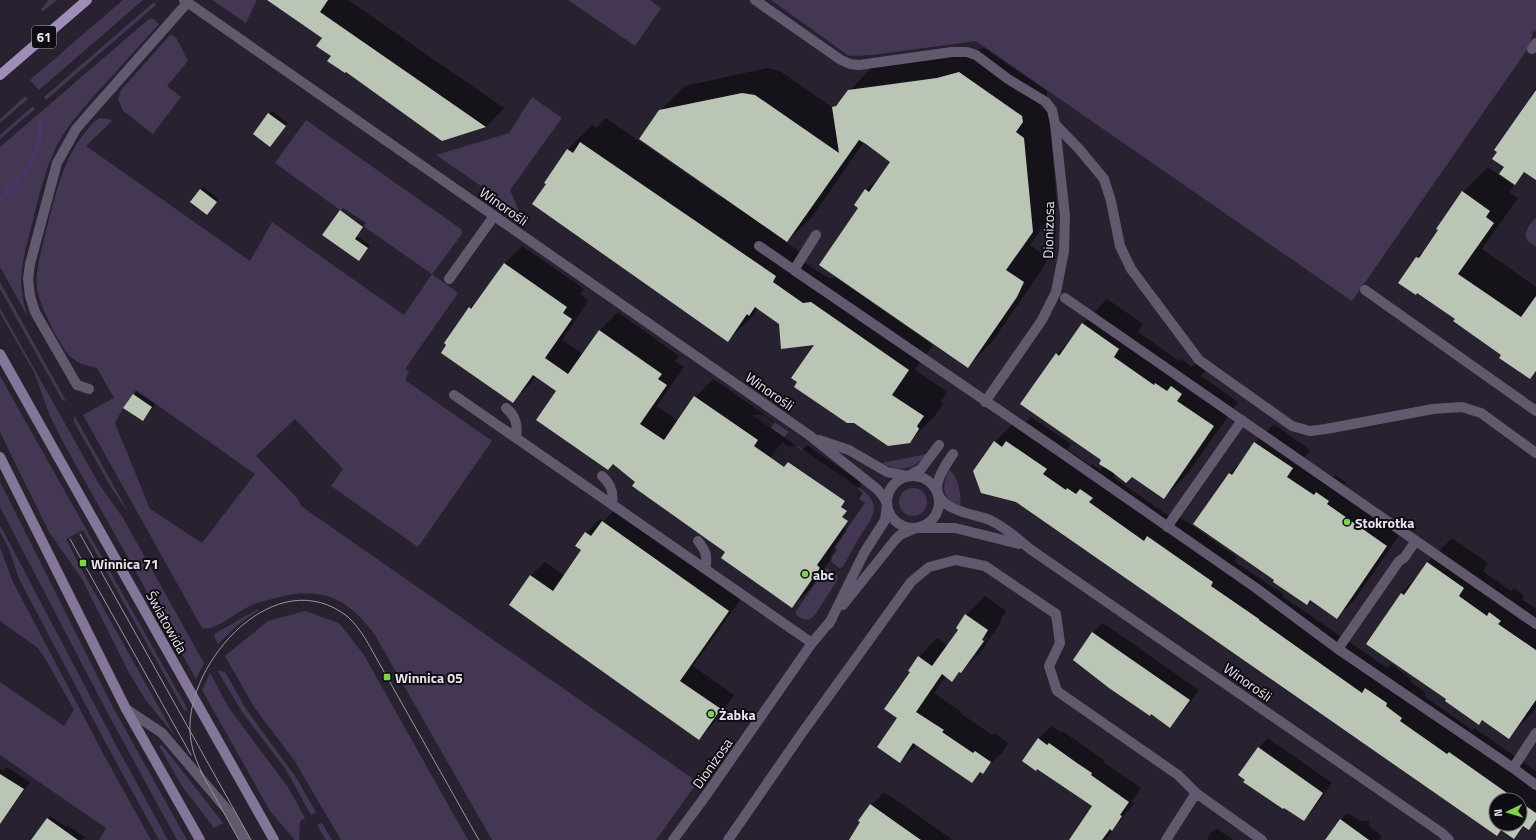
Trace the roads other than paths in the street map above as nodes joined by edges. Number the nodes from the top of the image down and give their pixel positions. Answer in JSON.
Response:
{"nodes":[{"id":1,"x":88,"y":0,"type":"edge"},
{"id":2,"x":755,"y":0,"type":"edge"},
{"id":3,"x":186,"y":1,"type":"edge"},
{"id":4,"x":0,"y":75,"type":"edge"},
{"id":5,"x":1055,"y":124,"type":"junction"},
{"id":6,"x":494,"y":216,"type":"junction"},
{"id":7,"x":816,"y":235,"type":"dead end"},
{"id":8,"x":759,"y":246,"type":"dead end"},
{"id":9,"x":794,"y":270,"type":"junction"},
{"id":10,"x":449,"y":279,"type":"dead end"},
{"id":11,"x":1365,"y":290,"type":"dead end"},
{"id":12,"x":1065,"y":298,"type":"dead end"},
{"id":13,"x":0,"y":354,"type":"edge"},
{"id":14,"x":90,"y":389,"type":"dead end"},
{"id":15,"x":454,"y":395,"type":"dead end"},
{"id":16,"x":985,"y":402,"type":"junction"},
{"id":17,"x":506,"y":408,"type":"dead end"},
{"id":18,"x":1536,"y":411,"type":"edge"},
{"id":19,"x":1242,"y":420,"type":"junction"},
{"id":20,"x":809,"y":435,"type":"junction"},
{"id":21,"x":516,"y":438,"type":"junction"},
{"id":22,"x":939,"y":445,"type":"dead end"},
{"id":23,"x":1536,"y":453,"type":"edge"},
{"id":24,"x":953,"y":454,"type":"dead end"},
{"id":25,"x":0,"y":457,"type":"edge"},
{"id":26,"x":602,"y":476,"type":"dead end"},
{"id":27,"x":908,"y":476,"type":"junction"},
{"id":28,"x":938,"y":493,"type":"junction"},
{"id":29,"x":612,"y":504,"type":"junction"},
{"id":30,"x":886,"y":504,"type":"junction"},
{"id":31,"x":1167,"y":527,"type":"junction"},
{"id":32,"x":916,"y":528,"type":"junction"},
{"id":33,"x":698,"y":541,"type":"dead end"},
{"id":34,"x":1415,"y":542,"type":"junction"},
{"id":35,"x":1030,"y":549,"type":"junction"},
{"id":36,"x":706,"y":569,"type":"junction"},
{"id":37,"x":829,"y":624,"type":"junction"},
{"id":38,"x":1536,"y":624,"type":"edge"},
{"id":39,"x":812,"y":643,"type":"junction"},
{"id":40,"x":1338,"y":649,"type":"junction"},
{"id":41,"x":126,"y":709,"type":"junction"},
{"id":42,"x":1534,"y":736,"type":"edge"},
{"id":43,"x":1513,"y":768,"type":"junction"},
{"id":44,"x":1536,"y":785,"type":"edge"},
{"id":45,"x":1196,"y":793,"type":"junction"},
{"id":46,"x":200,"y":840,"type":"edge"},
{"id":47,"x":245,"y":840,"type":"edge"},
{"id":48,"x":274,"y":840,"type":"edge"},
{"id":49,"x":673,"y":840,"type":"edge"},
{"id":50,"x":728,"y":840,"type":"edge"},
{"id":51,"x":1166,"y":840,"type":"edge"},
{"id":52,"x":1262,"y":840,"type":"edge"},
{"id":53,"x":1450,"y":840,"type":"edge"}],
"edges":[{"from":1,"to":4,"type":"main road","number":"61"},
{"from":2,"to":5,"type":"street","name":"Dionizosa"},
{"from":3,"to":6,"type":"street","name":"Winorośli"},
{"from":3,"to":14,"type":"street"},
{"from":5,"to":16,"type":"street","name":"Dionizosa"},
{"from":5,"to":23,"type":"street"},
{"from":6,"to":10,"type":"street"},
{"from":6,"to":20,"type":"street","name":"Winorośli"},
{"from":7,"to":9,"type":"street"},
{"from":8,"to":9,"type":"street"},
{"from":9,"to":16,"type":"street"},
{"from":11,"to":18,"type":"street"},
{"from":12,"to":19,"type":"street"},
{"from":13,"to":48,"type":"street","name":"Światowida"},
{"from":15,"to":21,"type":"street"},
{"from":16,"to":31,"type":"street"},
{"from":17,"to":21,"type":"street"},
{"from":19,"to":31,"type":"street"},
{"from":19,"to":34,"type":"street"},
{"from":20,"to":27,"type":"street","name":"Winorośli"},
{"from":20,"to":30,"type":"street","name":"Winorośli"},
{"from":21,"to":29,"type":"street"},
{"from":22,"to":27,"type":"street"},
{"from":24,"to":28,"type":"street"},
{"from":25,"to":41,"type":"street"},
{"from":26,"to":29,"type":"street"},
{"from":27,"to":28,"type":"street"},
{"from":27,"to":30,"type":"street"},
{"from":28,"to":32,"type":"street"},
{"from":28,"to":35,"type":"street","name":"Winorośli"},
{"from":29,"to":36,"type":"street"},
{"from":30,"to":32,"type":"street"},
{"from":30,"to":37,"type":"street","name":"Dionizosa"},
{"from":31,"to":40,"type":"street"},
{"from":32,"to":35,"type":"street","name":"Winorośli"},
{"from":32,"to":37,"type":"street","name":"Dionizosa"},
{"from":33,"to":36,"type":"street"},
{"from":34,"to":38,"type":"street"},
{"from":34,"to":40,"type":"street"},
{"from":35,"to":53,"type":"street","name":"Winorośli"},
{"from":36,"to":39,"type":"street"},
{"from":37,"to":39,"type":"street","name":"Dionizosa"},
{"from":39,"to":49,"type":"street","name":"Dionizosa"},
{"from":40,"to":43,"type":"street"},
{"from":41,"to":46,"type":"street"},
{"from":41,"to":47,"type":"street"},
{"from":42,"to":43,"type":"street"},
{"from":43,"to":44,"type":"street"},
{"from":45,"to":50,"type":"street"},
{"from":45,"to":51,"type":"street"},
{"from":45,"to":52,"type":"street"}]}
